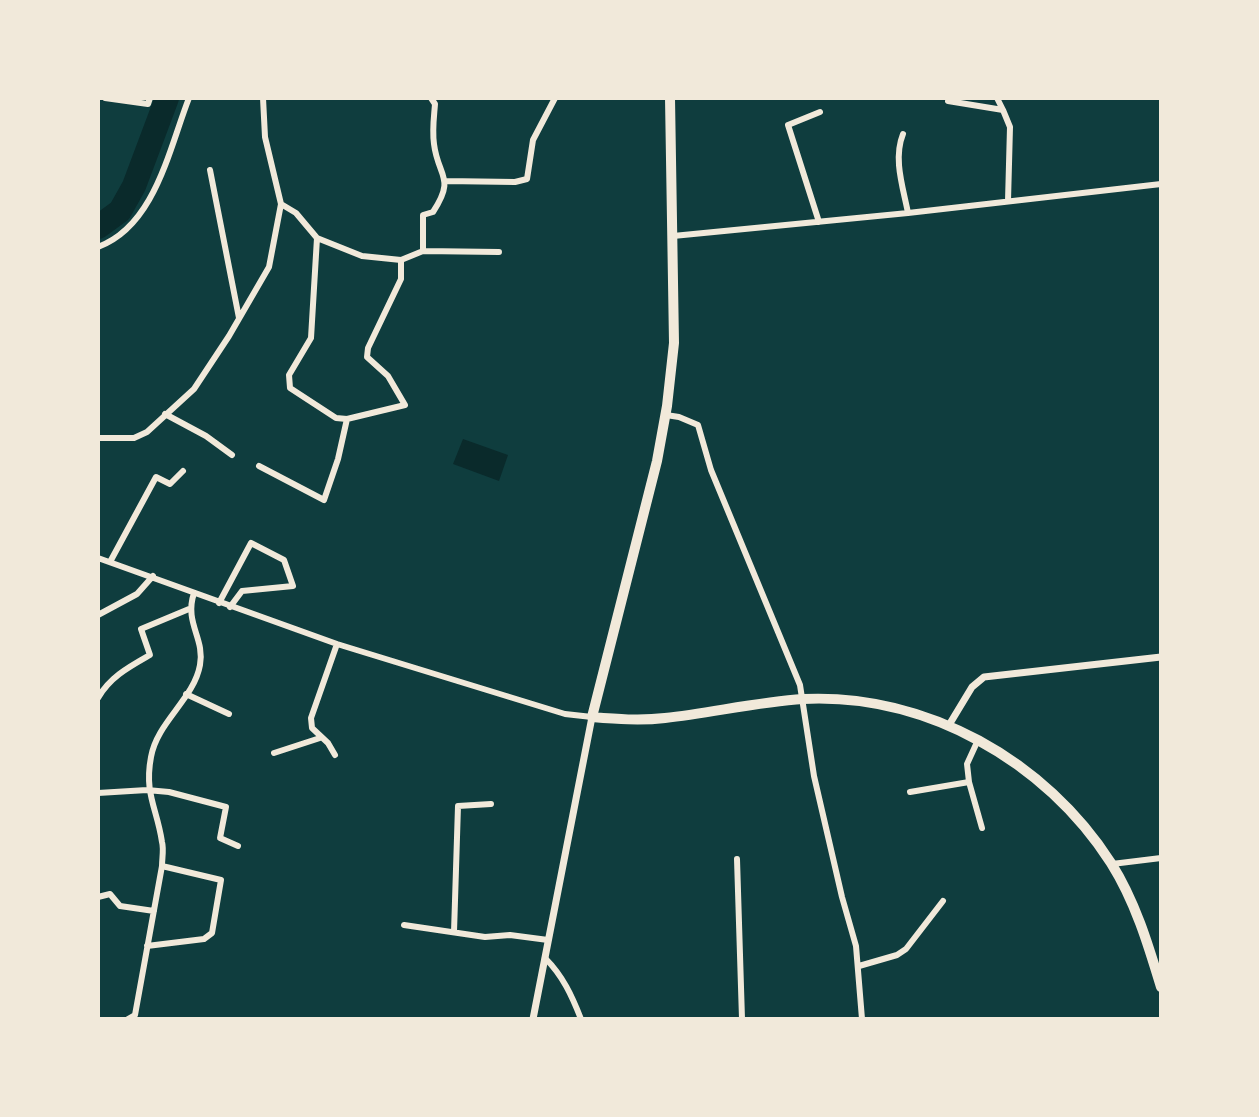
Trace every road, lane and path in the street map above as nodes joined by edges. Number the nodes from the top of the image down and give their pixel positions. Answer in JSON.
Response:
{"nodes":[{"id":1,"x":105,"y":98,"type":"edge"},
{"id":2,"x":150,"y":98,"type":"edge"},
{"id":3,"x":189,"y":98,"type":"edge"},
{"id":4,"x":263,"y":98,"type":"edge"},
{"id":5,"x":431,"y":98,"type":"edge"},
{"id":6,"x":555,"y":98,"type":"edge"},
{"id":7,"x":670,"y":98,"type":"edge"},
{"id":8,"x":997,"y":98,"type":"edge"},
{"id":9,"x":948,"y":101,"type":"dead end"},
{"id":10,"x":1003,"y":110,"type":"junction"},
{"id":11,"x":820,"y":112,"type":"dead end"},
{"id":12,"x":903,"y":134,"type":"dead end"},
{"id":13,"x":210,"y":170,"type":"dead end"},
{"id":14,"x":445,"y":181,"type":"junction"},
{"id":15,"x":1161,"y":184,"type":"edge"},
{"id":16,"x":1008,"y":201,"type":"junction"},
{"id":17,"x":281,"y":204,"type":"junction"},
{"id":18,"x":908,"y":213,"type":"junction"},
{"id":19,"x":819,"y":222,"type":"junction"},
{"id":20,"x":673,"y":236,"type":"junction"},
{"id":21,"x":317,"y":238,"type":"junction"},
{"id":22,"x":98,"y":247,"type":"edge"},
{"id":23,"x":423,"y":251,"type":"junction"},
{"id":24,"x":499,"y":252,"type":"dead end"},
{"id":25,"x":401,"y":260,"type":"junction"},
{"id":26,"x":239,"y":318,"type":"junction"},
{"id":27,"x":165,"y":414,"type":"junction"},
{"id":28,"x":666,"y":415,"type":"junction"},
{"id":29,"x":347,"y":419,"type":"junction"},
{"id":30,"x":98,"y":438,"type":"edge"},
{"id":31,"x":232,"y":455,"type":"dead end"},
{"id":32,"x":259,"y":466,"type":"dead end"},
{"id":33,"x":183,"y":471,"type":"dead end"},
{"id":34,"x":98,"y":558,"type":"edge"},
{"id":35,"x":110,"y":562,"type":"junction"},
{"id":36,"x":153,"y":576,"type":"junction"},
{"id":37,"x":194,"y":593,"type":"junction"},
{"id":38,"x":219,"y":603,"type":"junction"},
{"id":39,"x":230,"y":607,"type":"junction"},
{"id":40,"x":189,"y":609,"type":"junction"},
{"id":41,"x":98,"y":615,"type":"edge"},
{"id":42,"x":337,"y":644,"type":"junction"},
{"id":43,"x":1161,"y":657,"type":"edge"},
{"id":44,"x":186,"y":694,"type":"junction"},
{"id":45,"x":98,"y":698,"type":"edge"},
{"id":46,"x":803,"y":699,"type":"junction"},
{"id":47,"x":229,"y":714,"type":"dead end"},
{"id":48,"x":592,"y":717,"type":"junction"},
{"id":49,"x":949,"y":725,"type":"junction"},
{"id":50,"x":320,"y":738,"type":"junction"},
{"id":51,"x":978,"y":740,"type":"junction"},
{"id":52,"x":274,"y":753,"type":"dead end"},
{"id":53,"x":335,"y":755,"type":"dead end"},
{"id":54,"x":969,"y":782,"type":"junction"},
{"id":55,"x":147,"y":790,"type":"junction"},
{"id":56,"x":910,"y":792,"type":"dead end"},
{"id":57,"x":98,"y":793,"type":"edge"},
{"id":58,"x":491,"y":804,"type":"dead end"},
{"id":59,"x":982,"y":828,"type":"dead end"},
{"id":60,"x":238,"y":846,"type":"dead end"},
{"id":61,"x":1161,"y":858,"type":"edge"},
{"id":62,"x":737,"y":859,"type":"dead end"},
{"id":63,"x":1112,"y":864,"type":"junction"},
{"id":64,"x":162,"y":866,"type":"junction"},
{"id":65,"x":98,"y":897,"type":"edge"},
{"id":66,"x":943,"y":901,"type":"dead end"},
{"id":67,"x":154,"y":911,"type":"junction"},
{"id":68,"x":404,"y":925,"type":"dead end"},
{"id":69,"x":454,"y":932,"type":"junction"},
{"id":70,"x":548,"y":940,"type":"junction"},
{"id":71,"x":147,"y":946,"type":"junction"},
{"id":72,"x":545,"y":958,"type":"junction"},
{"id":73,"x":859,"y":966,"type":"junction"},
{"id":74,"x":1161,"y":987,"type":"edge"},
{"id":75,"x":128,"y":1019,"type":"edge"},
{"id":76,"x":533,"y":1019,"type":"edge"},
{"id":77,"x":581,"y":1019,"type":"edge"},
{"id":78,"x":742,"y":1019,"type":"edge"},
{"id":79,"x":862,"y":1019,"type":"edge"}],
"edges":[{"from":1,"to":2,"type":"street"},
{"from":3,"to":22,"type":"street"},
{"from":4,"to":17,"type":"street"},
{"from":5,"to":14,"type":"street"},
{"from":6,"to":14,"type":"street"},
{"from":7,"to":20,"type":"highway"},
{"from":8,"to":10,"type":"street"},
{"from":9,"to":10,"type":"street"},
{"from":10,"to":16,"type":"street"},
{"from":11,"to":19,"type":"street"},
{"from":12,"to":18,"type":"street"},
{"from":13,"to":26,"type":"street"},
{"from":14,"to":23,"type":"street"},
{"from":15,"to":16,"type":"street"},
{"from":16,"to":18,"type":"street"},
{"from":17,"to":21,"type":"street"},
{"from":17,"to":26,"type":"street"},
{"from":18,"to":19,"type":"street"},
{"from":19,"to":20,"type":"street"},
{"from":20,"to":28,"type":"highway"},
{"from":21,"to":25,"type":"street"},
{"from":21,"to":29,"type":"street"},
{"from":23,"to":24,"type":"street"},
{"from":23,"to":25,"type":"street"},
{"from":25,"to":29,"type":"street"},
{"from":26,"to":27,"type":"street"},
{"from":27,"to":30,"type":"street"},
{"from":27,"to":31,"type":"street"},
{"from":28,"to":46,"type":"street"},
{"from":28,"to":48,"type":"highway"},
{"from":29,"to":32,"type":"street"},
{"from":33,"to":35,"type":"street"},
{"from":34,"to":35,"type":"street"},
{"from":35,"to":36,"type":"street"},
{"from":36,"to":37,"type":"street"},
{"from":36,"to":41,"type":"street"},
{"from":37,"to":38,"type":"street"},
{"from":37,"to":40,"type":"street"},
{"from":38,"to":39,"type":"street"},
{"from":38,"to":39,"type":"street"},
{"from":39,"to":42,"type":"street"},
{"from":40,"to":44,"type":"street"},
{"from":40,"to":45,"type":"street"},
{"from":42,"to":48,"type":"street"},
{"from":42,"to":50,"type":"street"},
{"from":43,"to":49,"type":"street"},
{"from":44,"to":47,"type":"street"},
{"from":44,"to":55,"type":"street"},
{"from":46,"to":48,"type":"highway"},
{"from":46,"to":49,"type":"highway"},
{"from":46,"to":73,"type":"street"},
{"from":48,"to":70,"type":"street"},
{"from":49,"to":51,"type":"highway"},
{"from":50,"to":52,"type":"street"},
{"from":50,"to":53,"type":"street"},
{"from":51,"to":54,"type":"street"},
{"from":51,"to":63,"type":"highway"},
{"from":54,"to":56,"type":"street"},
{"from":54,"to":59,"type":"street"},
{"from":55,"to":57,"type":"street"},
{"from":55,"to":60,"type":"street"},
{"from":55,"to":64,"type":"street"},
{"from":58,"to":69,"type":"street"},
{"from":61,"to":63,"type":"street"},
{"from":62,"to":78,"type":"street"},
{"from":63,"to":74,"type":"highway"},
{"from":64,"to":67,"type":"street"},
{"from":64,"to":71,"type":"street"},
{"from":65,"to":67,"type":"street"},
{"from":66,"to":73,"type":"street"},
{"from":67,"to":71,"type":"street"},
{"from":68,"to":69,"type":"street"},
{"from":69,"to":70,"type":"street"},
{"from":70,"to":72,"type":"street"},
{"from":71,"to":75,"type":"street"},
{"from":72,"to":76,"type":"street"},
{"from":72,"to":77,"type":"street"},
{"from":73,"to":79,"type":"street"}]}
